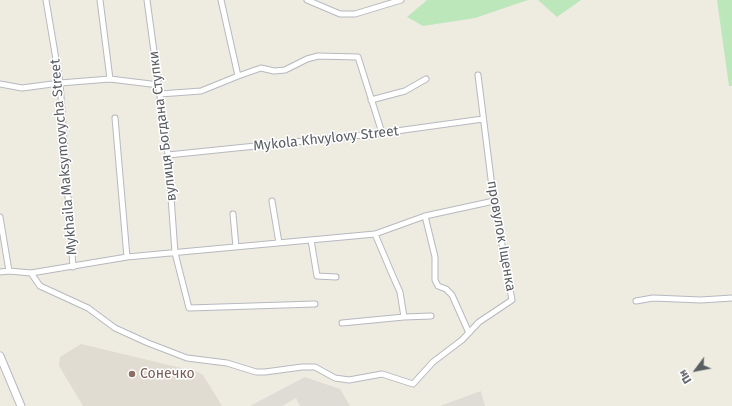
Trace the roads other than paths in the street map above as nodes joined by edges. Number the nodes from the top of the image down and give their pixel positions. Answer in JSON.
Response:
{"nodes":[{"id":1,"x":46,"y":0,"type":"edge"},
{"id":2,"x":100,"y":0,"type":"edge"},
{"id":3,"x":147,"y":0,"type":"edge"},
{"id":4,"x":221,"y":0,"type":"edge"},
{"id":5,"x":307,"y":0,"type":"edge"},
{"id":6,"x":401,"y":0,"type":"edge"},
{"id":7,"x":478,"y":75,"type":"dead end"},
{"id":8,"x":238,"y":76,"type":"junction"},
{"id":9,"x":110,"y":79,"type":"junction"},
{"id":10,"x":426,"y":79,"type":"dead end"},
{"id":11,"x":60,"y":83,"type":"junction"},
{"id":12,"x":0,"y":84,"type":"edge"},
{"id":13,"x":158,"y":85,"type":"junction"},
{"id":14,"x":160,"y":94,"type":"junction"},
{"id":15,"x":371,"y":100,"type":"junction"},
{"id":16,"x":115,"y":118,"type":"dead end"},
{"id":17,"x":483,"y":119,"type":"junction"},
{"id":18,"x":382,"y":133,"type":"junction"},
{"id":19,"x":168,"y":155,"type":"junction"},
{"id":20,"x":272,"y":201,"type":"dead end"},
{"id":21,"x":494,"y":201,"type":"junction"},
{"id":22,"x":233,"y":214,"type":"dead end"},
{"id":23,"x":425,"y":216,"type":"junction"},
{"id":24,"x":0,"y":217,"type":"edge"},
{"id":25,"x":375,"y":234,"type":"junction"},
{"id":26,"x":311,"y":240,"type":"junction"},
{"id":27,"x":279,"y":243,"type":"junction"},
{"id":28,"x":236,"y":247,"type":"junction"},
{"id":29,"x":175,"y":253,"type":"junction"},
{"id":30,"x":127,"y":257,"type":"junction"},
{"id":31,"x":73,"y":267,"type":"junction"},
{"id":32,"x":8,"y":271,"type":"junction"},
{"id":33,"x":0,"y":272,"type":"edge"},
{"id":34,"x":31,"y":273,"type":"junction"},
{"id":35,"x":336,"y":277,"type":"dead end"},
{"id":36,"x":732,"y":298,"type":"edge"},
{"id":37,"x":636,"y":301,"type":"dead end"},
{"id":38,"x":315,"y":304,"type":"dead end"},
{"id":39,"x":432,"y":316,"type":"dead end"},
{"id":40,"x":404,"y":317,"type":"junction"},
{"id":41,"x":342,"y":323,"type":"dead end"},
{"id":42,"x":469,"y":333,"type":"junction"},
{"id":43,"x":0,"y":356,"type":"edge"},
{"id":44,"x":21,"y":406,"type":"edge"}],
"edges":[{"from":1,"to":11,"type":"street","name":"Mykhaila Maksymovycha Street"},
{"from":2,"to":9,"type":"street"},
{"from":3,"to":13,"type":"street","name":"вулиця Богдана Ступки"},
{"from":4,"to":8,"type":"street"},
{"from":5,"to":6,"type":"street"},
{"from":7,"to":17,"type":"street","name":"провулок Іщенка"},
{"from":8,"to":14,"type":"street"},
{"from":8,"to":15,"type":"street"},
{"from":9,"to":11,"type":"street"},
{"from":9,"to":13,"type":"street"},
{"from":10,"to":15,"type":"street"},
{"from":11,"to":12,"type":"street"},
{"from":11,"to":31,"type":"street","name":"Mykhaila Maksymovycha Street"},
{"from":13,"to":14,"type":"street","name":"вулиця Богдана Ступки"},
{"from":14,"to":19,"type":"street","name":"вулиця Богдана Ступки"},
{"from":15,"to":18,"type":"street"},
{"from":16,"to":30,"type":"street"},
{"from":17,"to":18,"type":"street","name":"Mykola Khvylovy Street"},
{"from":17,"to":21,"type":"street","name":"провулок Іщенка"},
{"from":18,"to":19,"type":"street","name":"Mykola Khvylovy Street"},
{"from":19,"to":29,"type":"street","name":"вулиця Богдана Ступки"},
{"from":20,"to":27,"type":"street"},
{"from":21,"to":23,"type":"street"},
{"from":21,"to":42,"type":"street","name":"провулок Іщенка"},
{"from":22,"to":28,"type":"street"},
{"from":23,"to":25,"type":"street"},
{"from":23,"to":42,"type":"street"},
{"from":24,"to":32,"type":"street"},
{"from":25,"to":26,"type":"street"},
{"from":25,"to":40,"type":"street"},
{"from":26,"to":27,"type":"street"},
{"from":26,"to":35,"type":"street"},
{"from":27,"to":28,"type":"street"},
{"from":28,"to":29,"type":"street"},
{"from":29,"to":30,"type":"street"},
{"from":29,"to":38,"type":"street","name":"вулиця Богдана Ступки"},
{"from":30,"to":31,"type":"street"},
{"from":31,"to":34,"type":"street"},
{"from":32,"to":33,"type":"street"},
{"from":32,"to":34,"type":"street"},
{"from":34,"to":42,"type":"street","name":"провулок Іщенка"},
{"from":36,"to":37,"type":"street"},
{"from":39,"to":40,"type":"street"},
{"from":40,"to":41,"type":"street"},
{"from":43,"to":44,"type":"main road"}]}
